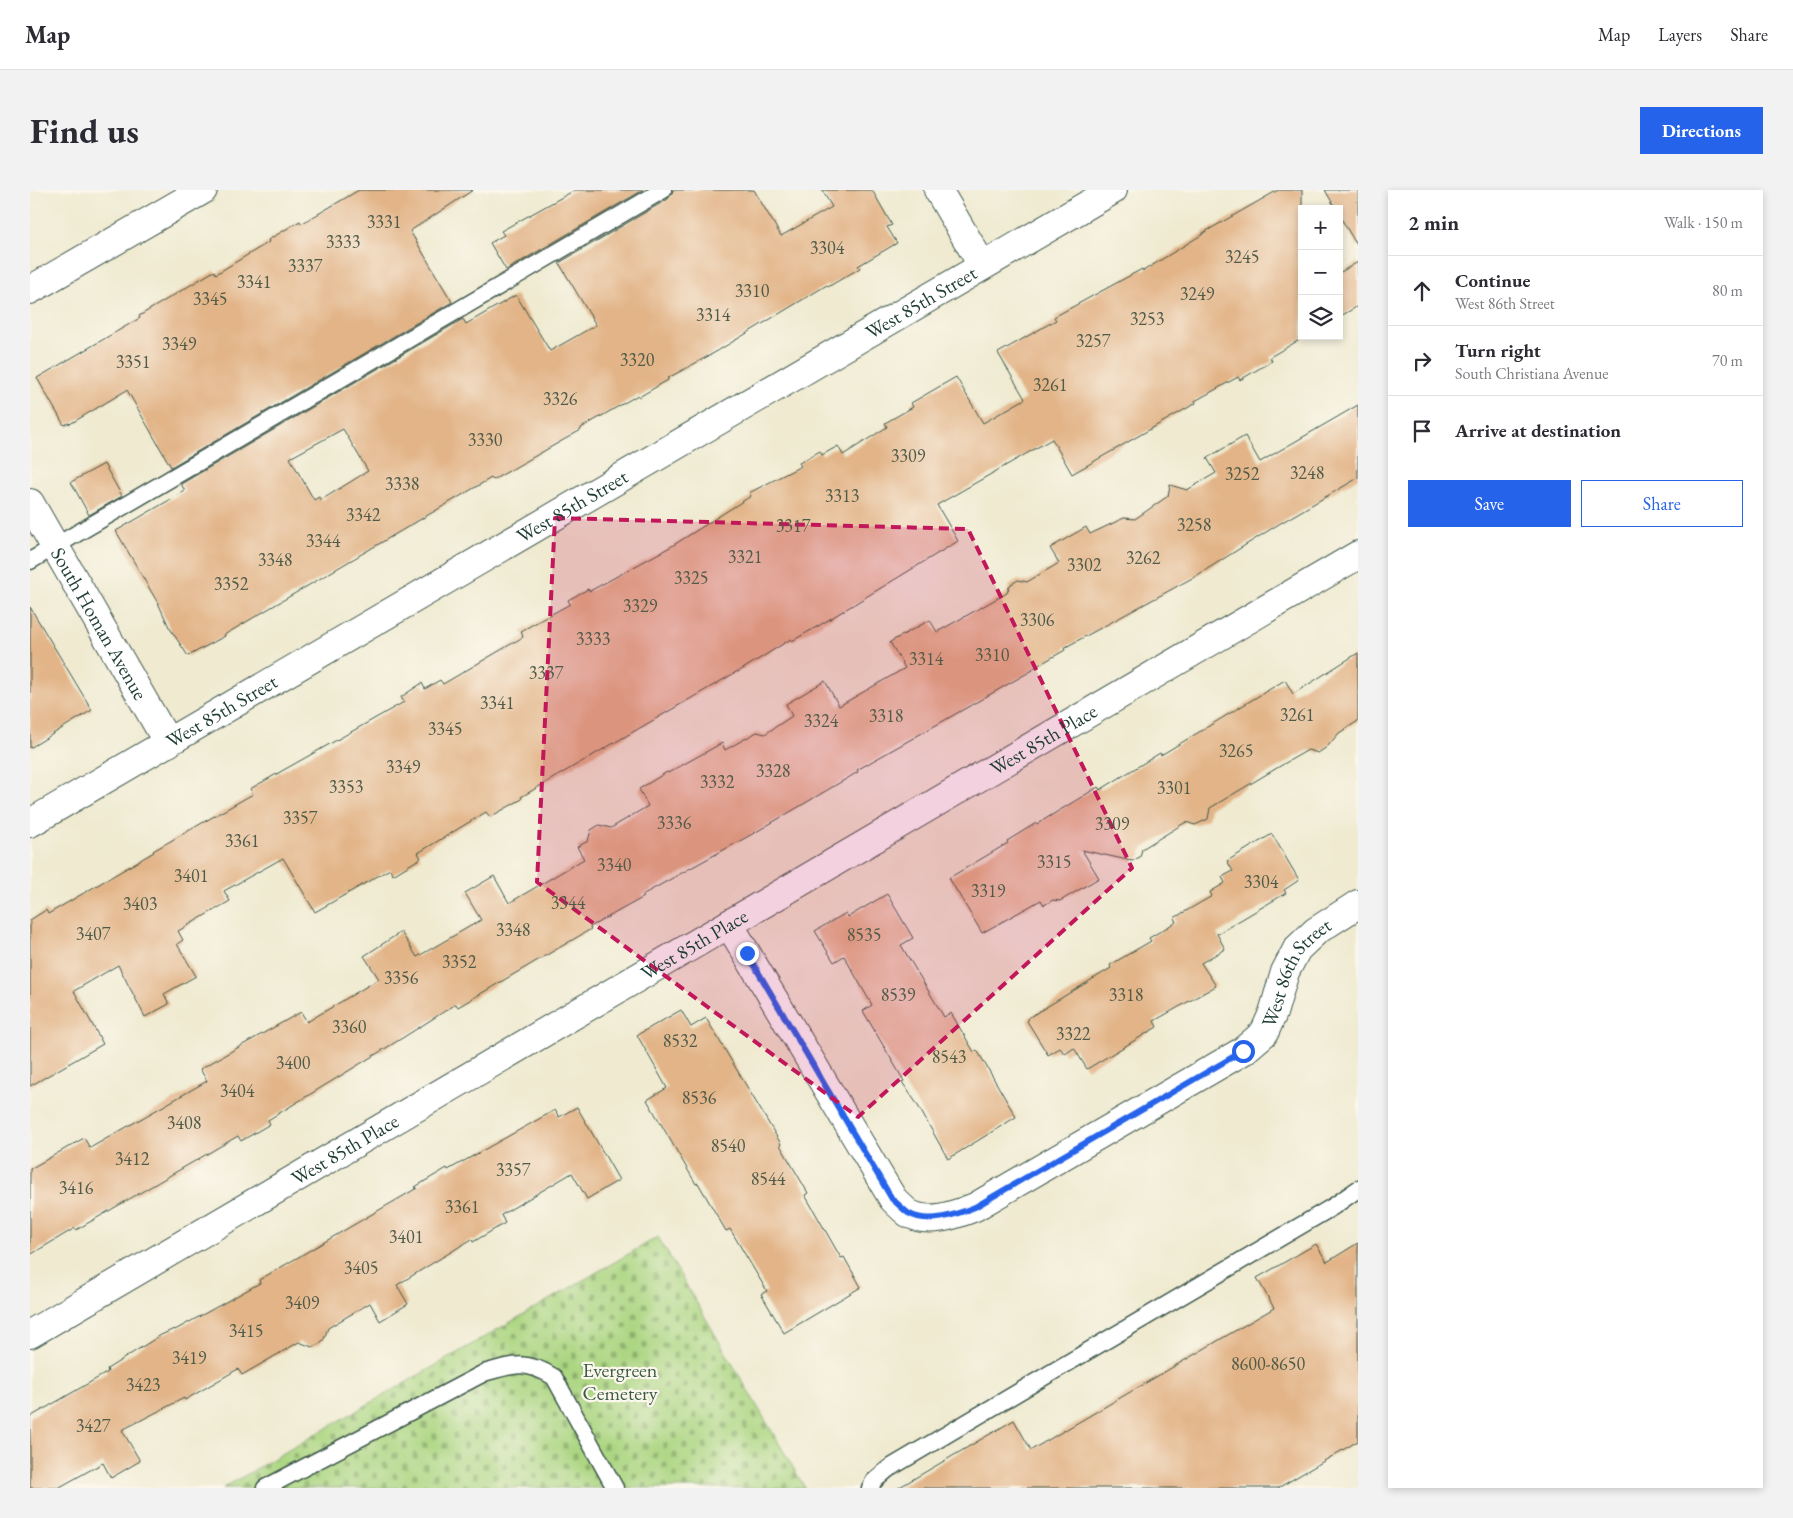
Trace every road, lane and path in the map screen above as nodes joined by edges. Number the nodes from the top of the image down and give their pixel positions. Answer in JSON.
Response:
{"nodes":[{"id":1,"x":203,"y":190,"type":"edge"},
{"id":2,"x":663,"y":190,"type":"edge"},
{"id":3,"x":938,"y":190,"type":"edge"},
{"id":4,"x":1113,"y":190,"type":"edge"},
{"id":5,"x":982,"y":266,"type":"junction"},
{"id":6,"x":30,"y":290,"type":"edge"},
{"id":7,"x":30,"y":503,"type":"edge"},
{"id":8,"x":55,"y":546,"type":"junction"},
{"id":9,"x":1358,"y":555,"type":"edge"},
{"id":10,"x":30,"y":560,"type":"edge"},
{"id":11,"x":168,"y":742,"type":"junction"},
{"id":12,"x":30,"y":822,"type":"edge"},
{"id":13,"x":1358,"y":904,"type":"edge"},
{"id":14,"x":729,"y":924,"type":"junction"},
{"id":15,"x":1358,"y":1189,"type":"edge"},
{"id":16,"x":30,"y":1334,"type":"edge"},
{"id":17,"x":265,"y":1488,"type":"edge"},
{"id":18,"x":615,"y":1488,"type":"edge"},
{"id":19,"x":870,"y":1488,"type":"edge"}],
"edges":[{"from":1,"to":6,"type":"street"},
{"from":2,"to":8,"type":"lane"},
{"from":3,"to":5,"type":"street"},
{"from":4,"to":5,"type":"street","name":"West 85th Street"},
{"from":5,"to":11,"type":"street","name":"West 85th Street"},
{"from":7,"to":8,"type":"street","name":"South Homan Avenue"},
{"from":8,"to":10,"type":"lane"},
{"from":8,"to":11,"type":"street","name":"South Homan Avenue"},
{"from":9,"to":14,"type":"street","name":"West 85th Place"},
{"from":11,"to":12,"type":"street","name":"West 85th Street"},
{"from":13,"to":14,"type":"street","name":"West 86th Street"},
{"from":14,"to":16,"type":"street","name":"West 85th Place"},
{"from":15,"to":19,"type":"lane"},
{"from":17,"to":18,"type":"lane"}]}
